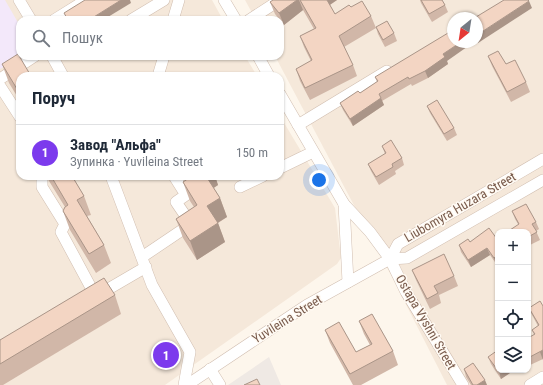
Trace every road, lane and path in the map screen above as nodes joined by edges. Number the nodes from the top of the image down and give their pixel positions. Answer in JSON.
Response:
{"nodes":[{"id":1,"x":19,"y":0,"type":"edge"},
{"id":2,"x":86,"y":0,"type":"edge"},
{"id":3,"x":164,"y":0,"type":"edge"},
{"id":4,"x":179,"y":0,"type":"edge"},
{"id":5,"x":224,"y":0,"type":"edge"},
{"id":6,"x":280,"y":0,"type":"edge"},
{"id":7,"x":29,"y":16,"type":"edge"},
{"id":8,"x":60,"y":16,"type":"edge"},
{"id":9,"x":138,"y":16,"type":"edge"},
{"id":10,"x":174,"y":16,"type":"edge"},
{"id":11,"x":234,"y":16,"type":"edge"},
{"id":12,"x":256,"y":16,"type":"edge"},
{"id":13,"x":29,"y":60,"type":"edge"},
{"id":14,"x":54,"y":60,"type":"edge"},
{"id":15,"x":163,"y":60,"type":"edge"},
{"id":16,"x":260,"y":60,"type":"edge"},
{"id":17,"x":398,"y":64,"type":"edge"},
{"id":18,"x":61,"y":72,"type":"edge"},
{"id":19,"x":159,"y":72,"type":"edge"},
{"id":20,"x":267,"y":72,"type":"edge"},
{"id":21,"x":0,"y":79,"type":"edge"},
{"id":22,"x":0,"y":86,"type":"edge"},
{"id":23,"x":284,"y":101,"type":"edge"},
{"id":24,"x":16,"y":111,"type":"edge"},
{"id":25,"x":298,"y":125,"type":"junction"},
{"id":26,"x":313,"y":152,"type":"junction"},
{"id":27,"x":543,"y":159,"type":"edge"},
{"id":28,"x":284,"y":166,"type":"edge"},
{"id":29,"x":42,"y":180,"type":"edge"},
{"id":30,"x":113,"y":180,"type":"edge"},
{"id":31,"x":176,"y":180,"type":"edge"},
{"id":32,"x":255,"y":180,"type":"edge"},
{"id":33,"x":543,"y":180,"type":"edge"},
{"id":34,"x":240,"y":187,"type":"dead end"},
{"id":35,"x":344,"y":204,"type":"junction"},
{"id":36,"x":390,"y":259,"type":"junction"},
{"id":37,"x":144,"y":262,"type":"junction"},
{"id":38,"x":348,"y":282,"type":"junction"},
{"id":39,"x":210,"y":369,"type":"junction"},
{"id":40,"x":543,"y":377,"type":"edge"},
{"id":41,"x":186,"y":385,"type":"edge"},
{"id":42,"x":220,"y":385,"type":"edge"},
{"id":43,"x":463,"y":385,"type":"edge"},
{"id":44,"x":530,"y":385,"type":"edge"}],
"edges":[{"from":1,"to":7,"type":"street"},
{"from":2,"to":8,"type":"street"},
{"from":3,"to":9,"type":"street"},
{"from":4,"to":10,"type":"street"},
{"from":5,"to":11,"type":"street"},
{"from":6,"to":12,"type":"street"},
{"from":13,"to":21,"type":"street"},
{"from":14,"to":18,"type":"street"},
{"from":15,"to":19,"type":"street"},
{"from":16,"to":20,"type":"street"},
{"from":17,"to":25,"type":"street"},
{"from":22,"to":24,"type":"street"},
{"from":23,"to":25,"type":"street"},
{"from":25,"to":26,"type":"street"},
{"from":26,"to":28,"type":"street"},
{"from":26,"to":35,"type":"street"},
{"from":27,"to":36,"type":"street","name":"Liubomyra Huzara Street"},
{"from":29,"to":37,"type":"street"},
{"from":30,"to":37,"type":"street"},
{"from":31,"to":37,"type":"street"},
{"from":32,"to":34,"type":"street"},
{"from":33,"to":36,"type":"street","name":"Liubomyra Huzara Street"},
{"from":35,"to":36,"type":"street","name":"Ostapa Vyshni Street"},
{"from":35,"to":38,"type":"street"},
{"from":36,"to":38,"type":"street","name":"Yuvileina Street"},
{"from":36,"to":43,"type":"street","name":"Ostapa Vyshni Street"},
{"from":37,"to":41,"type":"street"},
{"from":38,"to":39,"type":"street","name":"Yuvileina Street"},
{"from":39,"to":41,"type":"street","name":"Yuvileina Street"},
{"from":39,"to":42,"type":"street"},
{"from":40,"to":44,"type":"street"}]}
